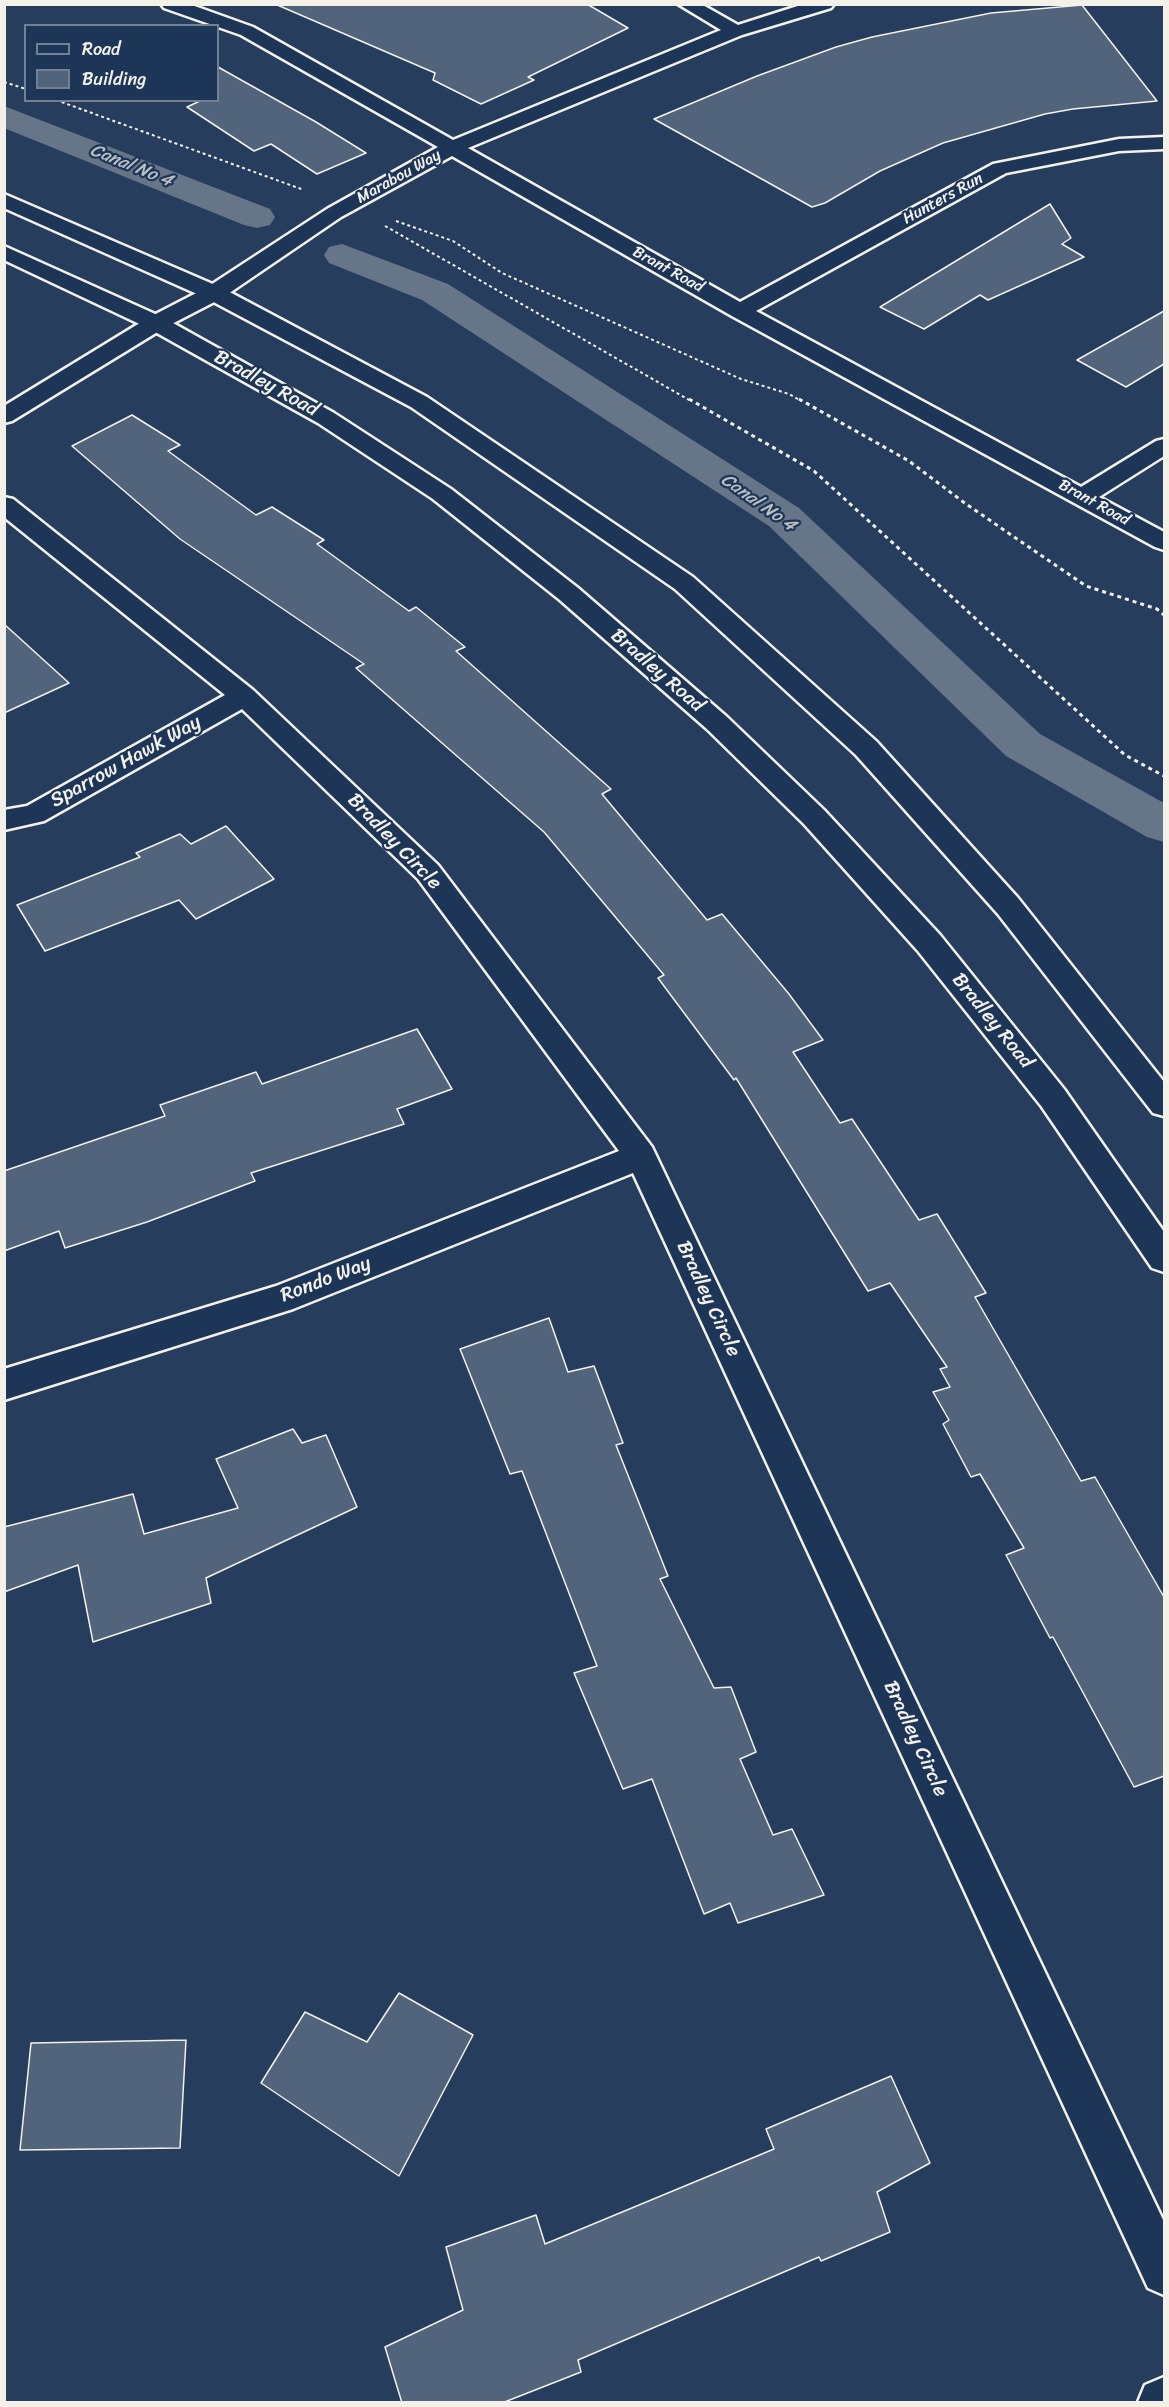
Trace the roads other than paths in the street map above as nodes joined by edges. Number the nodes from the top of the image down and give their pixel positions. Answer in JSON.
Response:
{"nodes":[{"id":1,"x":170,"y":4,"type":"edge"},
{"id":2,"x":687,"y":4,"type":"edge"},
{"id":3,"x":825,"y":4,"type":"edge"},
{"id":4,"x":735,"y":31,"type":"junction"},
{"id":5,"x":1164,"y":143,"type":"edge"},
{"id":6,"x":451,"y":148,"type":"junction"},
{"id":7,"x":4,"y":200,"type":"edge"},
{"id":8,"x":4,"y":252,"type":"edge"},
{"id":9,"x":214,"y":293,"type":"junction"},
{"id":10,"x":740,"y":310,"type":"junction"},
{"id":11,"x":156,"y":323,"type":"junction"},
{"id":12,"x":4,"y":416,"type":"edge"},
{"id":13,"x":1164,"y":446,"type":"edge"},
{"id":14,"x":1082,"y":497,"type":"junction"},
{"id":15,"x":4,"y":504,"type":"edge"},
{"id":16,"x":1164,"y":542,"type":"edge"},
{"id":17,"x":244,"y":696,"type":"junction"},
{"id":18,"x":4,"y":820,"type":"edge"},
{"id":19,"x":1164,"y":1104,"type":"edge"},
{"id":20,"x":641,"y":1156,"type":"junction"},
{"id":21,"x":1164,"y":1258,"type":"edge"},
{"id":22,"x":4,"y":1385,"type":"edge"},
{"id":23,"x":1164,"y":2272,"type":"edge"}],
"edges":[{"from":1,"to":6,"type":"street","name":"Brant Road"},
{"from":2,"to":4,"type":"street"},
{"from":3,"to":4,"type":"street","name":"Marabou Way"},
{"from":4,"to":6,"type":"street","name":"Marabou Way"},
{"from":5,"to":10,"type":"street","name":"Hunters Run"},
{"from":6,"to":9,"type":"street","name":"Marabou Way"},
{"from":6,"to":10,"type":"street","name":"Brant Road"},
{"from":7,"to":9,"type":"street"},
{"from":8,"to":11,"type":"street","name":"Bradley Road"},
{"from":9,"to":11,"type":"street","name":"Marabou Way"},
{"from":9,"to":19,"type":"street"},
{"from":10,"to":14,"type":"street","name":"Brant Road"},
{"from":11,"to":12,"type":"street","name":"Marabou Way"},
{"from":11,"to":21,"type":"street","name":"Bradley Road"},
{"from":13,"to":14,"type":"street"},
{"from":14,"to":16,"type":"street","name":"Brant Road"},
{"from":15,"to":17,"type":"street","name":"Bradley Circle"},
{"from":17,"to":18,"type":"street","name":"Sparrow Hawk Way"},
{"from":17,"to":20,"type":"street","name":"Bradley Circle"},
{"from":20,"to":22,"type":"street","name":"Rondo Way"},
{"from":20,"to":23,"type":"street","name":"Bradley Circle"}]}
